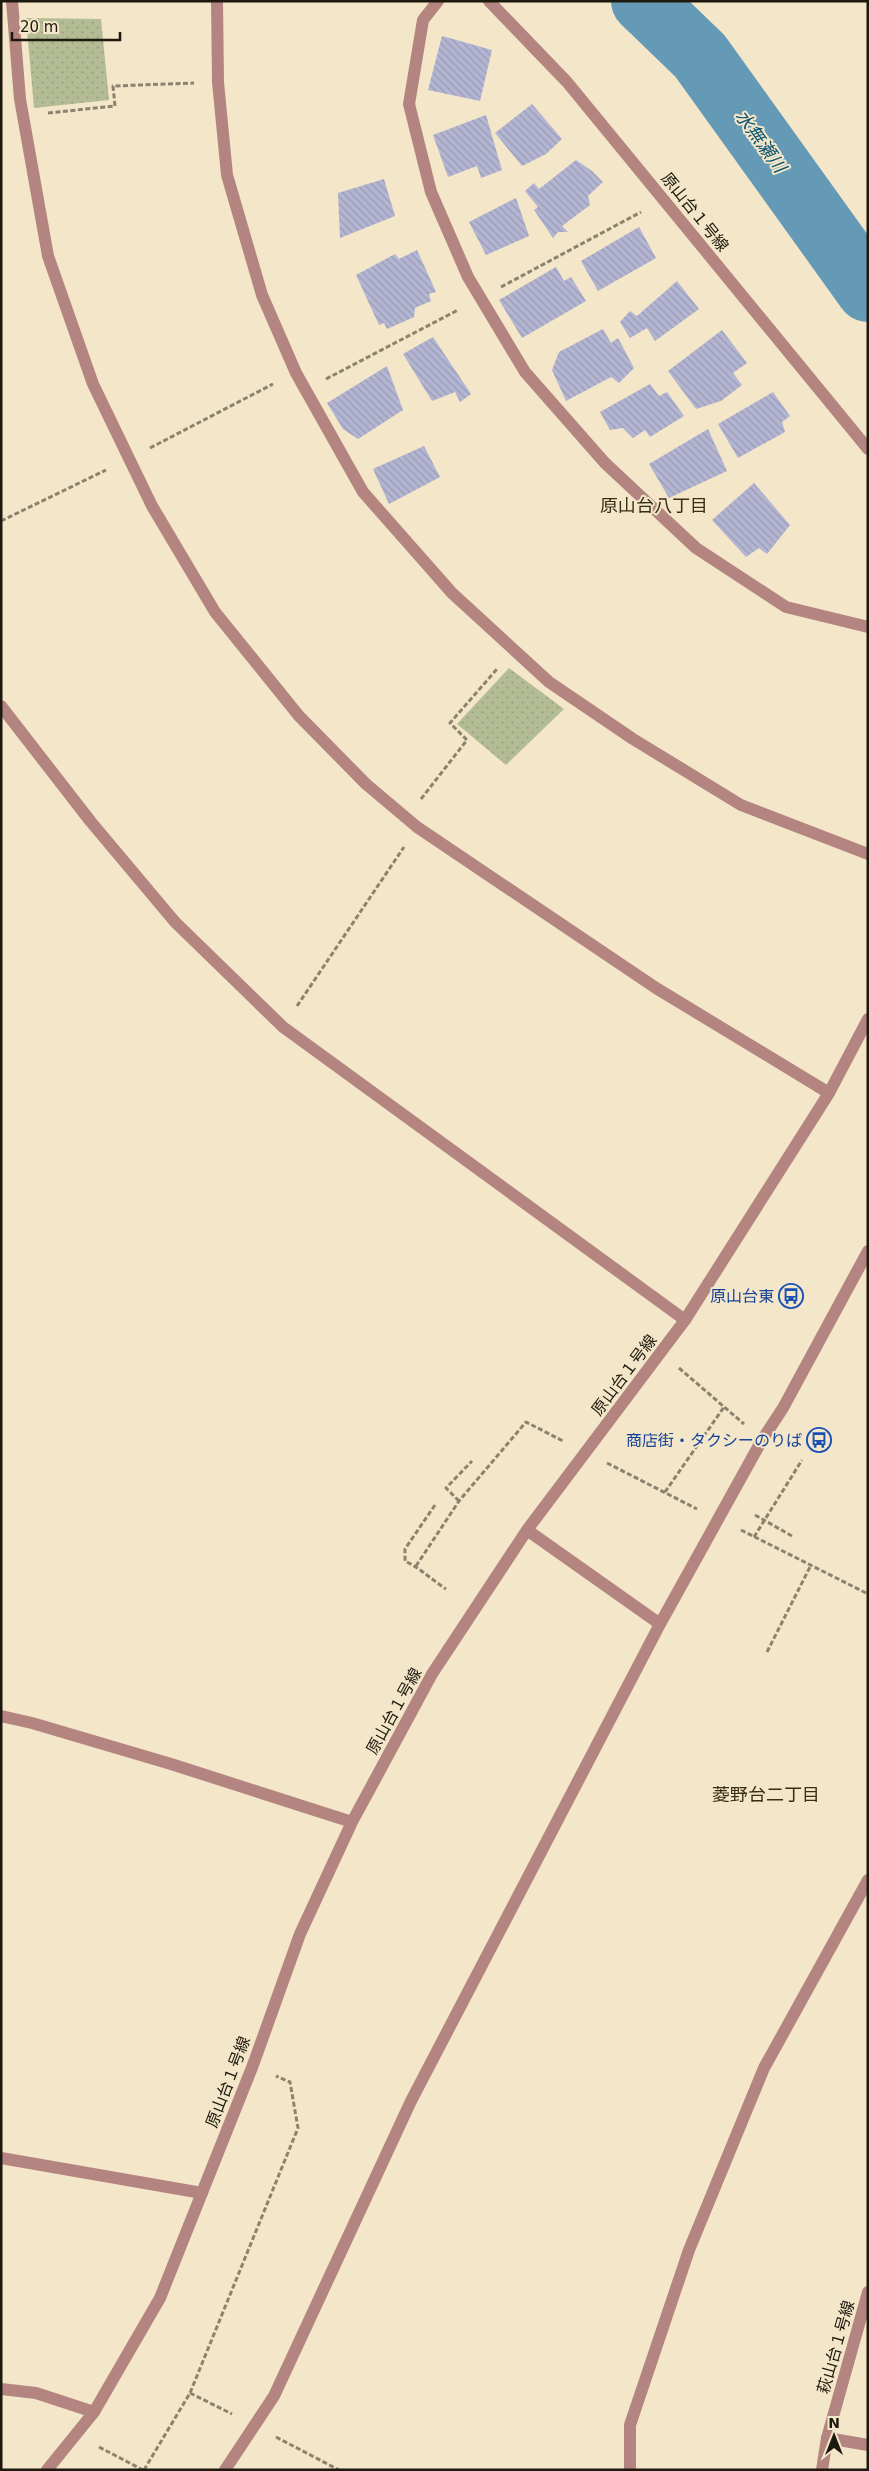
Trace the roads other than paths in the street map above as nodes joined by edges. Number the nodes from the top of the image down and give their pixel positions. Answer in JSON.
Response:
{"nodes":[{"id":1,"x":12,"y":1,"type":"edge"},
{"id":2,"x":217,"y":1,"type":"edge"},
{"id":3,"x":438,"y":1,"type":"edge"},
{"id":4,"x":489,"y":1,"type":"edge"},
{"id":5,"x":868,"y":449,"type":"edge"},
{"id":6,"x":868,"y":627,"type":"edge"},
{"id":7,"x":1,"y":706,"type":"edge"},
{"id":8,"x":868,"y":854,"type":"edge"},
{"id":9,"x":868,"y":1019,"type":"edge"},
{"id":10,"x":829,"y":1093,"type":"junction"},
{"id":11,"x":868,"y":1251,"type":"edge"},
{"id":12,"x":685,"y":1320,"type":"junction"},
{"id":13,"x":528,"y":1530,"type":"junction"},
{"id":14,"x":660,"y":1624,"type":"junction"},
{"id":15,"x":1,"y":1716,"type":"edge"},
{"id":16,"x":352,"y":1822,"type":"junction"},
{"id":17,"x":868,"y":1880,"type":"edge"},
{"id":18,"x":1,"y":2158,"type":"edge"},
{"id":19,"x":202,"y":2194,"type":"junction"},
{"id":20,"x":868,"y":2292,"type":"edge"},
{"id":21,"x":1,"y":2389,"type":"edge"},
{"id":22,"x":94,"y":2412,"type":"junction"},
{"id":23,"x":827,"y":2438,"type":"junction"},
{"id":24,"x":868,"y":2445,"type":"edge"},
{"id":25,"x":47,"y":2470,"type":"edge"},
{"id":26,"x":225,"y":2470,"type":"edge"},
{"id":27,"x":630,"y":2470,"type":"edge"},
{"id":28,"x":822,"y":2470,"type":"edge"}],
"edges":[{"from":1,"to":10,"type":"street"},
{"from":2,"to":8,"type":"street"},
{"from":3,"to":6,"type":"street"},
{"from":4,"to":5,"type":"street","name":"原山台１号線"},
{"from":7,"to":12,"type":"street"},
{"from":9,"to":10,"type":"street","name":"原山台１号線"},
{"from":10,"to":12,"type":"street","name":"原山台１号線"},
{"from":11,"to":14,"type":"street"},
{"from":12,"to":13,"type":"street","name":"原山台１号線"},
{"from":13,"to":14,"type":"street"},
{"from":13,"to":16,"type":"street","name":"原山台１号線"},
{"from":14,"to":26,"type":"street"},
{"from":15,"to":16,"type":"street"},
{"from":16,"to":19,"type":"street","name":"原山台１号線"},
{"from":17,"to":27,"type":"street"},
{"from":18,"to":19,"type":"street"},
{"from":19,"to":22,"type":"street","name":"原山台１号線"},
{"from":20,"to":23,"type":"street","name":"萩山台１号線"},
{"from":21,"to":22,"type":"street"},
{"from":22,"to":25,"type":"street","name":"原山台１号線"},
{"from":23,"to":24,"type":"street"},
{"from":23,"to":28,"type":"street","name":"萩山台１号線"}]}
